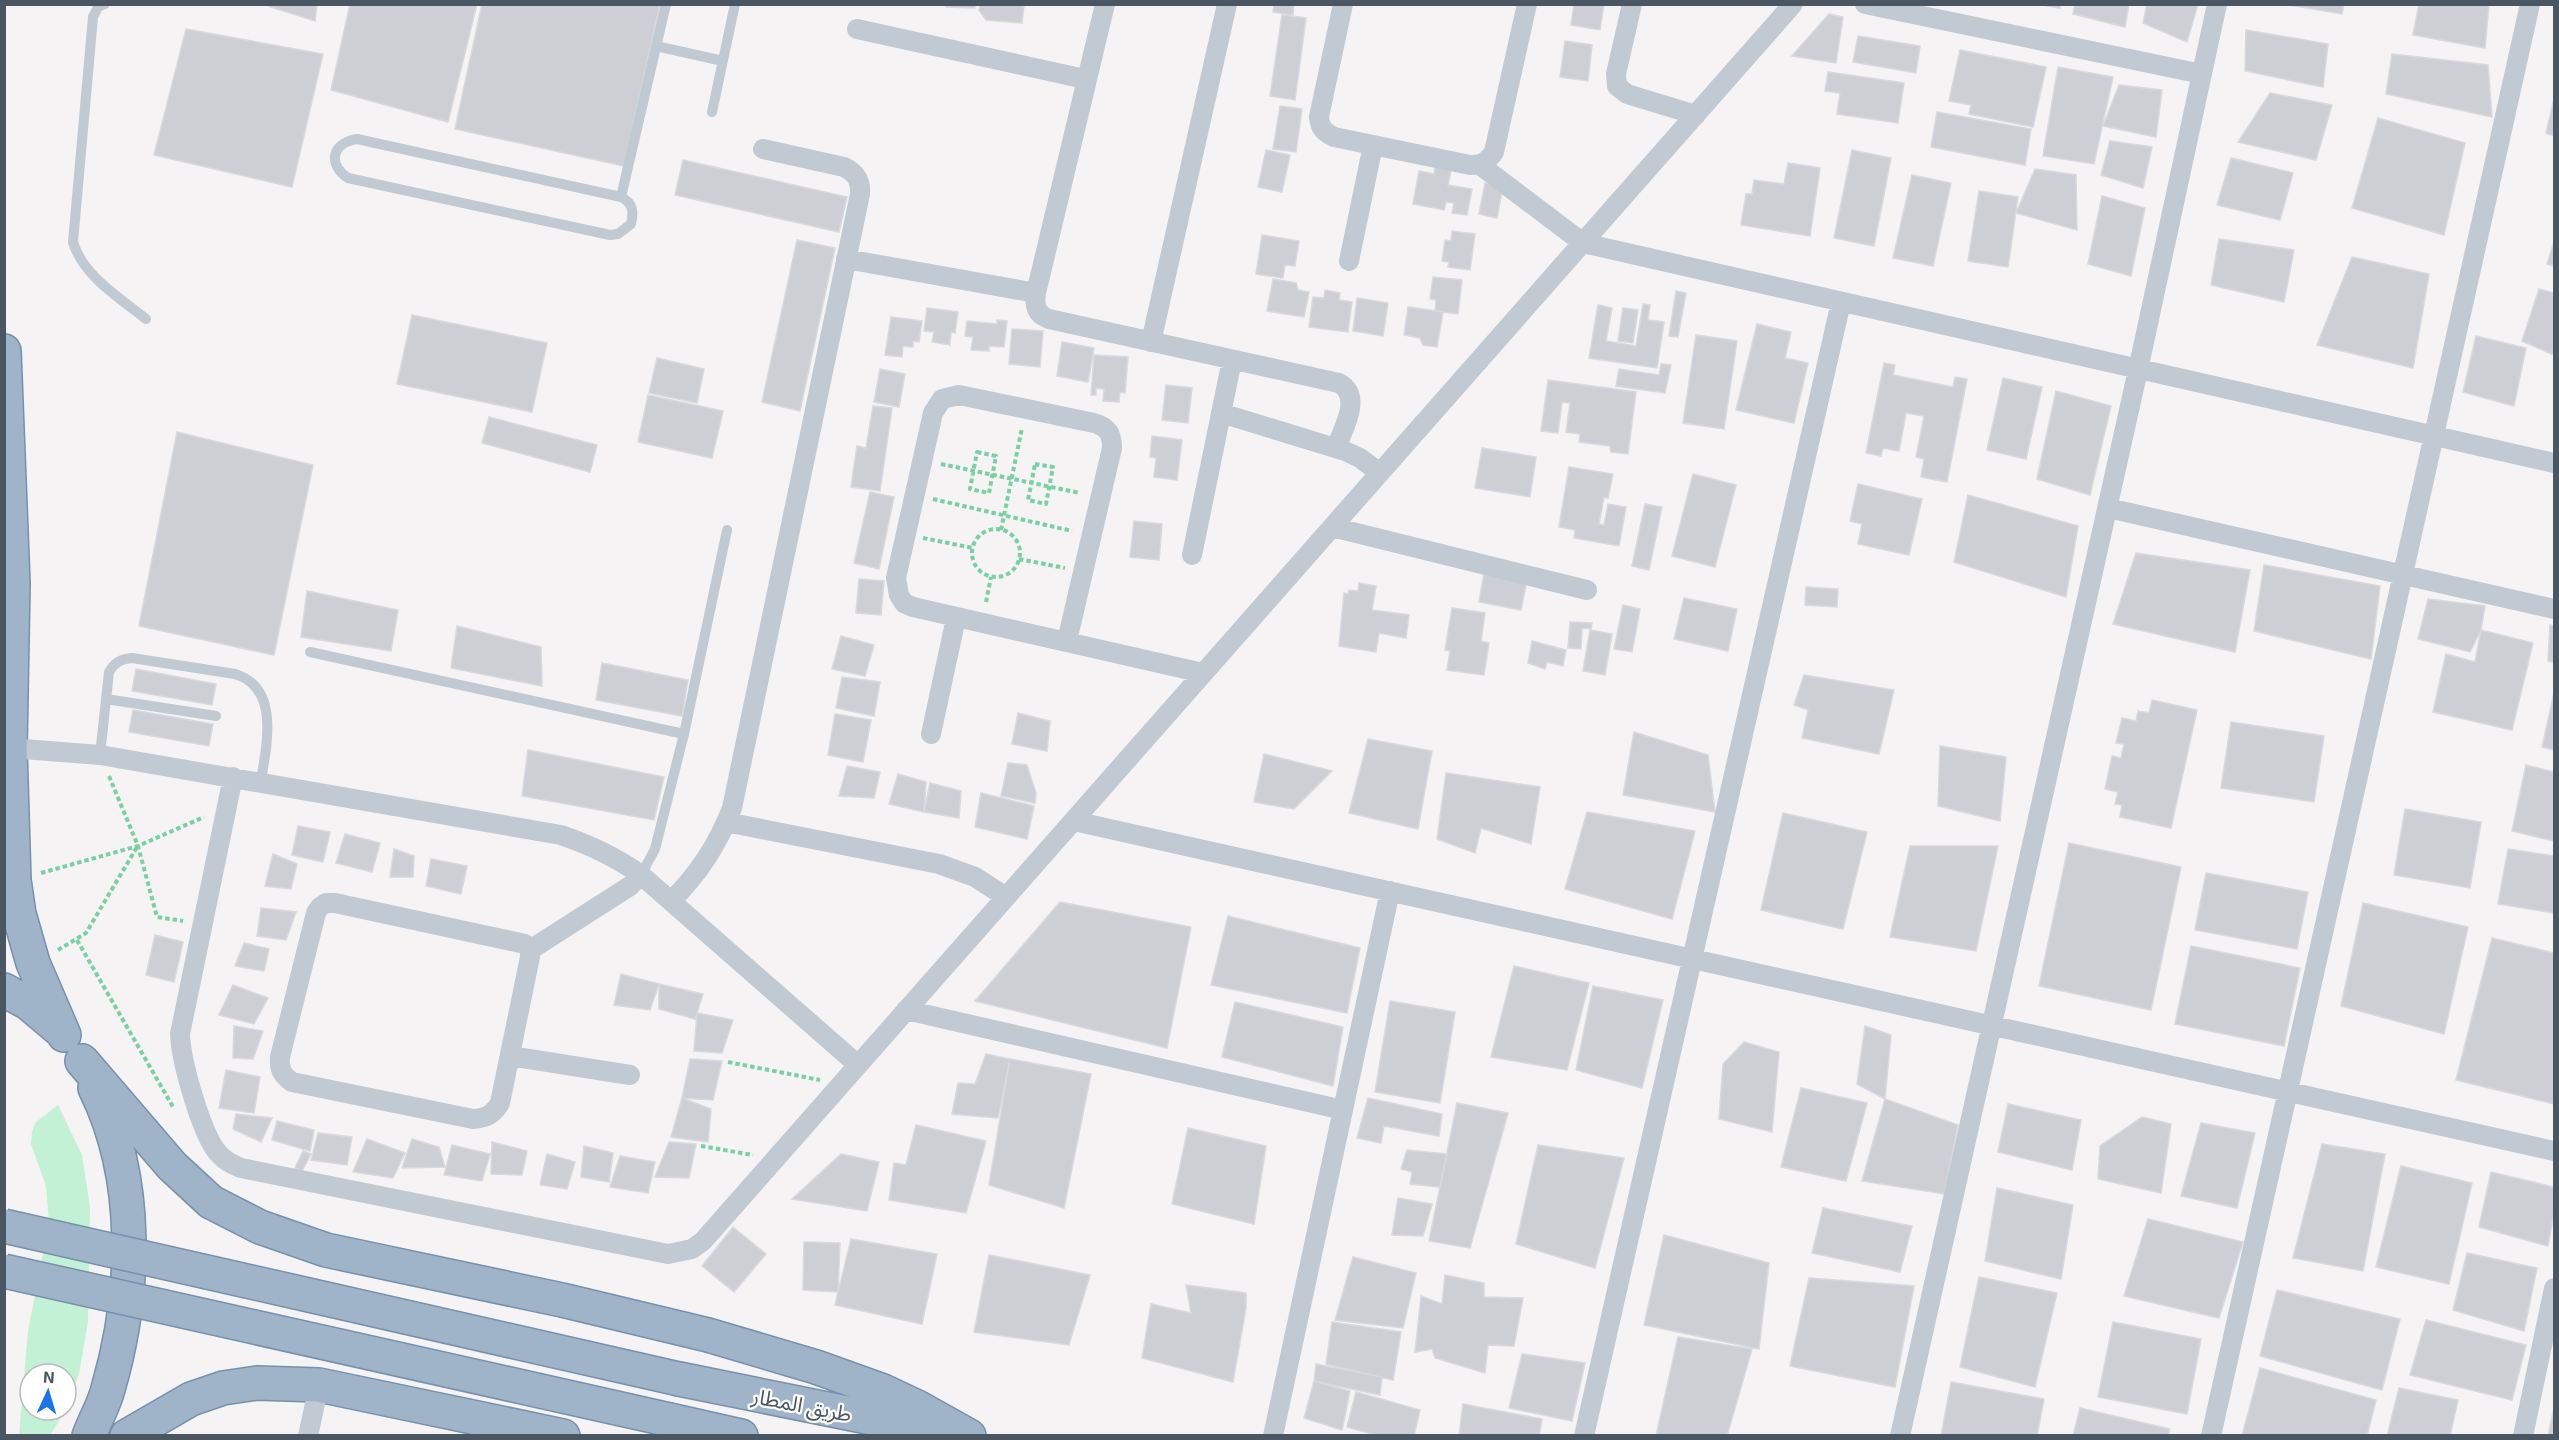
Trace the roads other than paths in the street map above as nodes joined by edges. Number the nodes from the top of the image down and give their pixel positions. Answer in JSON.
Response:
{"nodes":[{"id":1,"x":105,"y":4,"type":"edge"},
{"id":2,"x":666,"y":4,"type":"edge"},
{"id":3,"x":735,"y":4,"type":"edge"},
{"id":4,"x":1105,"y":4,"type":"edge"},
{"id":5,"x":1227,"y":4,"type":"edge"},
{"id":6,"x":1343,"y":4,"type":"edge"},
{"id":7,"x":1527,"y":4,"type":"edge"},
{"id":8,"x":1632,"y":4,"type":"edge"},
{"id":9,"x":1793,"y":4,"type":"edge"},
{"id":10,"x":1865,"y":4,"type":"edge"},
{"id":11,"x":2217,"y":4,"type":"edge"},
{"id":12,"x":2530,"y":4,"type":"edge"},
{"id":13,"x":857,"y":30,"type":"dead end"},
{"id":14,"x":656,"y":46,"type":"junction"},
{"id":15,"x":723,"y":61,"type":"junction"},
{"id":16,"x":2202,"y":74,"type":"junction"},
{"id":17,"x":1085,"y":79,"type":"junction"},
{"id":18,"x":712,"y":112,"type":"dead end"},
{"id":19,"x":1696,"y":115,"type":"junction"},
{"id":20,"x":1373,"y":145,"type":"junction"},
{"id":21,"x":763,"y":150,"type":"dead end"},
{"id":22,"x":1480,"y":165,"type":"junction"},
{"id":23,"x":621,"y":196,"type":"junction"},
{"id":24,"x":1583,"y":243,"type":"junction"},
{"id":25,"x":846,"y":259,"type":"junction"},
{"id":26,"x":1349,"y":261,"type":"dead end"},
{"id":27,"x":1036,"y":293,"type":"junction"},
{"id":28,"x":1840,"y":302,"type":"junction"},
{"id":29,"x":146,"y":319,"type":"dead end"},
{"id":30,"x":1151,"y":342,"type":"junction"},
{"id":31,"x":4,"y":351,"type":"edge"},
{"id":32,"x":1232,"y":360,"type":"junction"},
{"id":33,"x":2139,"y":370,"type":"junction"},
{"id":34,"x":1221,"y":413,"type":"junction"},
{"id":35,"x":2433,"y":435,"type":"junction"},
{"id":36,"x":1336,"y":448,"type":"junction"},
{"id":37,"x":2554,"y":463,"type":"edge"},
{"id":38,"x":1380,"y":473,"type":"junction"},
{"id":39,"x":2108,"y":508,"type":"junction"},
{"id":40,"x":1332,"y":527,"type":"junction"},
{"id":41,"x":727,"y":530,"type":"dead end"},
{"id":42,"x":1192,"y":555,"type":"dead end"},
{"id":43,"x":2402,"y":574,"type":"junction"},
{"id":44,"x":1587,"y":590,"type":"dead end"},
{"id":45,"x":2554,"y":609,"type":"edge"},
{"id":46,"x":956,"y":618,"type":"junction"},
{"id":47,"x":1067,"y":641,"type":"junction"},
{"id":48,"x":310,"y":652,"type":"dead end"},
{"id":49,"x":1203,"y":673,"type":"junction"},
{"id":50,"x":106,"y":699,"type":"junction"},
{"id":51,"x":216,"y":716,"type":"dead end"},
{"id":52,"x":684,"y":734,"type":"junction"},
{"id":53,"x":931,"y":734,"type":"dead end"},
{"id":54,"x":10,"y":748,"type":"junction"},
{"id":55,"x":100,"y":755,"type":"junction"},
{"id":56,"x":233,"y":777,"type":"junction"},
{"id":57,"x":261,"y":781,"type":"junction"},
{"id":58,"x":1074,"y":821,"type":"junction"},
{"id":59,"x":726,"y":822,"type":"junction"},
{"id":60,"x":641,"y":875,"type":"junction"},
{"id":61,"x":1390,"y":891,"type":"junction"},
{"id":62,"x":1006,"y":897,"type":"junction"},
{"id":63,"x":671,"y":901,"type":"junction"},
{"id":64,"x":530,"y":950,"type":"junction"},
{"id":65,"x":1692,"y":958,"type":"junction"},
{"id":66,"x":16,"y":996,"type":"edge"},
{"id":67,"x":906,"y":1010,"type":"junction"},
{"id":68,"x":1992,"y":1025,"type":"junction"},
{"id":69,"x":73,"y":1048,"type":"junction"},
{"id":70,"x":510,"y":1056,"type":"junction"},
{"id":71,"x":858,"y":1065,"type":"junction"},
{"id":72,"x":630,"y":1075,"type":"dead end"},
{"id":73,"x":2286,"y":1091,"type":"junction"},
{"id":74,"x":1342,"y":1110,"type":"junction"},
{"id":75,"x":2554,"y":1151,"type":"edge"},
{"id":76,"x":4,"y":1226,"type":"edge"},
{"id":77,"x":4,"y":1271,"type":"edge"},
{"id":78,"x":2554,"y":1288,"type":"edge"},
{"id":79,"x":319,"y":1384,"type":"junction"},
{"id":80,"x":543,"y":1433,"type":"edge"},
{"id":81,"x":89,"y":1436,"type":"edge"},
{"id":82,"x":127,"y":1436,"type":"edge"},
{"id":83,"x":308,"y":1436,"type":"edge"},
{"id":84,"x":741,"y":1436,"type":"edge"},
{"id":85,"x":960,"y":1436,"type":"edge"},
{"id":86,"x":969,"y":1436,"type":"edge"},
{"id":87,"x":1272,"y":1436,"type":"edge"},
{"id":88,"x":1584,"y":1436,"type":"edge"},
{"id":89,"x":1900,"y":1436,"type":"edge"},
{"id":90,"x":2211,"y":1436,"type":"edge"},
{"id":91,"x":2523,"y":1436,"type":"edge"}],
"edges":[{"from":1,"to":29,"type":"lane"},
{"from":2,"to":14,"type":"lane"},
{"from":3,"to":15,"type":"lane"},
{"from":4,"to":17,"type":"street"},
{"from":5,"to":30,"type":"street"},
{"from":6,"to":20,"type":"street"},
{"from":7,"to":22,"type":"street"},
{"from":8,"to":19,"type":"street"},
{"from":9,"to":19,"type":"street"},
{"from":10,"to":16,"type":"street"},
{"from":11,"to":16,"type":"street"},
{"from":12,"to":35,"type":"street"},
{"from":13,"to":17,"type":"street"},
{"from":14,"to":15,"type":"lane"},
{"from":14,"to":23,"type":"lane"},
{"from":15,"to":18,"type":"lane"},
{"from":16,"to":33,"type":"street"},
{"from":17,"to":27,"type":"street"},
{"from":19,"to":24,"type":"street"},
{"from":20,"to":22,"type":"street"},
{"from":20,"to":26,"type":"street"},
{"from":21,"to":25,"type":"street"},
{"from":22,"to":24,"type":"street"},
{"from":23,"to":23,"type":"lane"},
{"from":24,"to":28,"type":"street"},
{"from":24,"to":38,"type":"street"},
{"from":25,"to":27,"type":"street"},
{"from":25,"to":59,"type":"street"},
{"from":27,"to":30,"type":"street"},
{"from":28,"to":33,"type":"street"},
{"from":28,"to":65,"type":"street"},
{"from":30,"to":32,"type":"street"},
{"from":31,"to":54,"type":"highway"},
{"from":32,"to":34,"type":"street"},
{"from":32,"to":36,"type":"street"},
{"from":33,"to":35,"type":"street"},
{"from":33,"to":39,"type":"street"},
{"from":34,"to":36,"type":"street"},
{"from":34,"to":42,"type":"street"},
{"from":35,"to":37,"type":"street"},
{"from":35,"to":43,"type":"street"},
{"from":36,"to":38,"type":"street"},
{"from":38,"to":40,"type":"street"},
{"from":39,"to":43,"type":"street"},
{"from":39,"to":68,"type":"street"},
{"from":40,"to":44,"type":"street"},
{"from":40,"to":49,"type":"street"},
{"from":41,"to":52,"type":"lane"},
{"from":43,"to":45,"type":"street"},
{"from":43,"to":73,"type":"street"},
{"from":46,"to":47,"type":"street"},
{"from":46,"to":47,"type":"street"},
{"from":46,"to":53,"type":"street"},
{"from":47,"to":49,"type":"street"},
{"from":48,"to":52,"type":"lane"},
{"from":49,"to":58,"type":"street"},
{"from":50,"to":51,"type":"lane"},
{"from":50,"to":55,"type":"lane"},
{"from":50,"to":57,"type":"lane"},
{"from":52,"to":60,"type":"lane"},
{"from":54,"to":55,"type":"street"},
{"from":54,"to":69,"type":"highway"},
{"from":55,"to":56,"type":"street"},
{"from":56,"to":57,"type":"street"},
{"from":56,"to":71,"type":"street"},
{"from":57,"to":60,"type":"street"},
{"from":58,"to":61,"type":"street"},
{"from":58,"to":62,"type":"street"},
{"from":59,"to":62,"type":"street"},
{"from":59,"to":63,"type":"street"},
{"from":60,"to":63,"type":"street"},
{"from":60,"to":64,"type":"street"},
{"from":61,"to":65,"type":"street"},
{"from":61,"to":74,"type":"street"},
{"from":62,"to":67,"type":"street"},
{"from":63,"to":71,"type":"street"},
{"from":64,"to":70,"type":"street"},
{"from":64,"to":70,"type":"street"},
{"from":65,"to":68,"type":"street"},
{"from":65,"to":88,"type":"street"},
{"from":66,"to":69,"type":"highway"},
{"from":67,"to":71,"type":"street"},
{"from":67,"to":74,"type":"street"},
{"from":68,"to":73,"type":"street"},
{"from":68,"to":89,"type":"street"},
{"from":69,"to":81,"type":"highway"},
{"from":69,"to":86,"type":"highway"},
{"from":70,"to":72,"type":"street"},
{"from":73,"to":75,"type":"street"},
{"from":73,"to":90,"type":"street"},
{"from":74,"to":87,"type":"street"},
{"from":76,"to":85,"type":"highway","name":"طريق المطار","bridge":true},
{"from":77,"to":84,"type":"highway","name":"طريق المطار","bridge":true},
{"from":78,"to":91,"type":"street"},
{"from":79,"to":80,"type":"highway"},
{"from":79,"to":82,"type":"highway"},
{"from":79,"to":83,"type":"street"}]}
